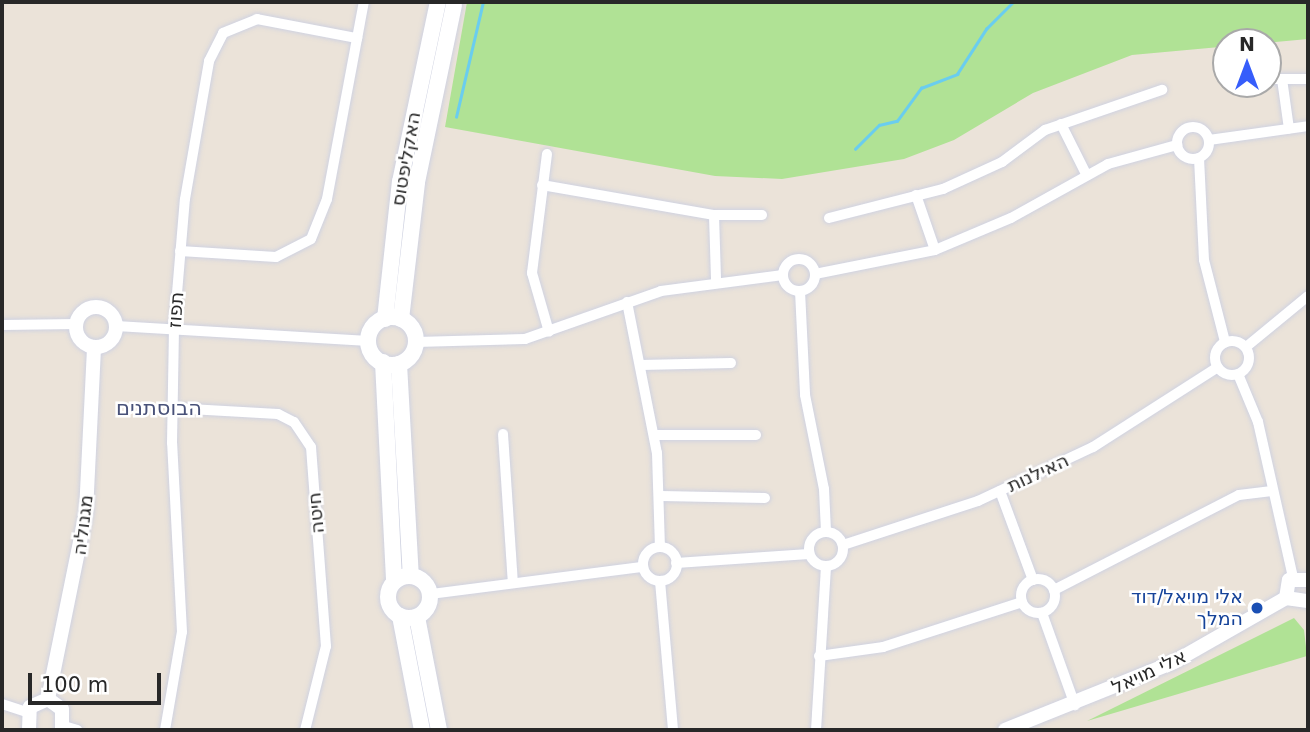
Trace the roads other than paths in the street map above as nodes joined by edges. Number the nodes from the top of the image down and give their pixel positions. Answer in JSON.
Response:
{"nodes":[{"id":1,"x":364,"y":2,"type":"edge"},
{"id":2,"x":448,"y":2,"type":"edge"},
{"id":3,"x":357,"y":38,"type":"junction"},
{"id":4,"x":1282,"y":79,"type":"joint"},
{"id":5,"x":1308,"y":79,"type":"edge"},
{"id":6,"x":1162,"y":90,"type":"dead end"},
{"id":7,"x":1061,"y":124,"type":"junction"},
{"id":8,"x":1308,"y":126,"type":"edge"},
{"id":9,"x":1289,"y":129,"type":"junction"},
{"id":10,"x":1209,"y":141,"type":"junction"},
{"id":11,"x":1177,"y":145,"type":"junction"},
{"id":12,"x":547,"y":154,"type":"dead end"},
{"id":13,"x":1199,"y":158,"type":"junction"},
{"id":14,"x":1086,"y":174,"type":"junction"},
{"id":15,"x":542,"y":185,"type":"junction"},
{"id":16,"x":916,"y":195,"type":"junction"},
{"id":17,"x":714,"y":215,"type":"junction"},
{"id":18,"x":762,"y":215,"type":"dead end"},
{"id":19,"x":828,"y":218,"type":"dead end"},
{"id":20,"x":935,"y":250,"type":"junction"},
{"id":21,"x":180,"y":251,"type":"junction"},
{"id":22,"x":815,"y":274,"type":"junction"},
{"id":23,"x":783,"y":275,"type":"junction"},
{"id":24,"x":716,"y":280,"type":"junction"},
{"id":25,"x":800,"y":291,"type":"junction"},
{"id":26,"x":1308,"y":296,"type":"edge"},
{"id":27,"x":627,"y":302,"type":"junction"},
{"id":28,"x":393,"y":319,"type":"junction"},
{"id":29,"x":77,"y":324,"type":"junction"},
{"id":30,"x":2,"y":325,"type":"edge"},
{"id":31,"x":116,"y":326,"type":"junction"},
{"id":32,"x":174,"y":329,"type":"junction"},
{"id":33,"x":549,"y":332,"type":"junction"},
{"id":34,"x":369,"y":341,"type":"junction"},
{"id":35,"x":416,"y":342,"type":"junction"},
{"id":36,"x":1225,"y":342,"type":"junction"},
{"id":37,"x":94,"y":347,"type":"junction"},
{"id":38,"x":1246,"y":347,"type":"junction"},
{"id":39,"x":391,"y":363,"type":"junction"},
{"id":40,"x":731,"y":363,"type":"dead end"},
{"id":41,"x":641,"y":365,"type":"junction"},
{"id":42,"x":1218,"y":367,"type":"junction"},
{"id":43,"x":1237,"y":374,"type":"junction"},
{"id":44,"x":172,"y":408,"type":"junction"},
{"id":45,"x":503,"y":434,"type":"dead end"},
{"id":46,"x":654,"y":435,"type":"junction"},
{"id":47,"x":756,"y":435,"type":"dead end"},
{"id":48,"x":1000,"y":491,"type":"junction"},
{"id":49,"x":1272,"y":491,"type":"junction"},
{"id":50,"x":661,"y":496,"type":"junction"},
{"id":51,"x":765,"y":498,"type":"dead end"},
{"id":52,"x":826,"y":532,"type":"junction"},
{"id":53,"x":843,"y":545,"type":"junction"},
{"id":54,"x":660,"y":547,"type":"junction"},
{"id":55,"x":809,"y":554,"type":"junction"},
{"id":56,"x":677,"y":563,"type":"junction"},
{"id":57,"x":642,"y":566,"type":"junction"},
{"id":58,"x":826,"y":566,"type":"junction"},
{"id":59,"x":411,"y":576,"type":"junction"},
{"id":60,"x":1293,"y":577,"type":"junction"},
{"id":61,"x":1032,"y":580,"type":"junction"},
{"id":62,"x":1308,"y":580,"type":"edge"},
{"id":63,"x":660,"y":581,"type":"junction"},
{"id":64,"x":394,"y":582,"type":"junction"},
{"id":65,"x":513,"y":583,"type":"junction"},
{"id":66,"x":1054,"y":590,"type":"junction"},
{"id":67,"x":431,"y":594,"type":"junction"},
{"id":68,"x":1286,"y":598,"type":"junction"},
{"id":69,"x":1022,"y":602,"type":"junction"},
{"id":70,"x":1307,"y":605,"type":"edge"},
{"id":71,"x":1042,"y":613,"type":"junction"},
{"id":72,"x":400,"y":616,"type":"junction"},
{"id":73,"x":417,"y":617,"type":"junction"},
{"id":74,"x":819,"y":656,"type":"junction"},
{"id":75,"x":48,"y":699,"type":"junction"},
{"id":76,"x":2,"y":704,"type":"edge"},
{"id":77,"x":1075,"y":705,"type":"junction"},
{"id":78,"x":26,"y":712,"type":"junction"},
{"id":79,"x":68,"y":729,"type":"edge"},
{"id":80,"x":29,"y":730,"type":"edge"},
{"id":81,"x":165,"y":730,"type":"edge"},
{"id":82,"x":305,"y":730,"type":"edge"},
{"id":83,"x":422,"y":730,"type":"edge"},
{"id":84,"x":439,"y":730,"type":"edge"},
{"id":85,"x":673,"y":730,"type":"edge"},
{"id":86,"x":816,"y":730,"type":"edge"},
{"id":87,"x":1005,"y":730,"type":"edge"}],
"edges":[{"from":1,"to":3,"type":"street"},
{"from":2,"to":28,"type":"main road","name":"האקליפטוס"},
{"from":3,"to":21,"type":"street"},
{"from":3,"to":21,"type":"street","name":"תפוז"},
{"from":4,"to":5,"type":"street"},
{"from":4,"to":9,"type":"street"},
{"from":6,"to":7,"type":"street"},
{"from":7,"to":14,"type":"street"},
{"from":7,"to":16,"type":"street"},
{"from":8,"to":9,"type":"street"},
{"from":9,"to":10,"type":"street"},
{"from":10,"to":11,"type":"street"},
{"from":10,"to":13,"type":"street"},
{"from":11,"to":13,"type":"street"},
{"from":11,"to":14,"type":"street"},
{"from":12,"to":15,"type":"street"},
{"from":13,"to":36,"type":"street"},
{"from":14,"to":20,"type":"street"},
{"from":15,"to":17,"type":"street"},
{"from":15,"to":33,"type":"street"},
{"from":16,"to":19,"type":"street"},
{"from":16,"to":20,"type":"street"},
{"from":17,"to":18,"type":"street"},
{"from":17,"to":24,"type":"street"},
{"from":20,"to":22,"type":"street"},
{"from":21,"to":32,"type":"street","name":"תפוז"},
{"from":22,"to":23,"type":"street"},
{"from":22,"to":25,"type":"street"},
{"from":23,"to":24,"type":"street"},
{"from":23,"to":25,"type":"street"},
{"from":24,"to":27,"type":"street"},
{"from":25,"to":52,"type":"street"},
{"from":26,"to":38,"type":"street"},
{"from":27,"to":33,"type":"street"},
{"from":27,"to":41,"type":"street"},
{"from":28,"to":34,"type":"main road"},
{"from":28,"to":35,"type":"main road"},
{"from":29,"to":30,"type":"street"},
{"from":29,"to":31,"type":"street"},
{"from":29,"to":37,"type":"street"},
{"from":31,"to":32,"type":"street"},
{"from":31,"to":37,"type":"street"},
{"from":32,"to":34,"type":"street"},
{"from":32,"to":44,"type":"street","name":"תפוז"},
{"from":33,"to":35,"type":"street"},
{"from":34,"to":39,"type":"main road"},
{"from":35,"to":39,"type":"main road"},
{"from":36,"to":38,"type":"street"},
{"from":36,"to":42,"type":"street"},
{"from":37,"to":75,"type":"street","name":"מגנוליה"},
{"from":38,"to":43,"type":"street"},
{"from":39,"to":59,"type":"main road"},
{"from":39,"to":64,"type":"main road"},
{"from":40,"to":41,"type":"street"},
{"from":41,"to":46,"type":"street"},
{"from":42,"to":43,"type":"street"},
{"from":42,"to":48,"type":"street","name":"האילנות"},
{"from":43,"to":49,"type":"street"},
{"from":44,"to":81,"type":"street","name":"תפוז"},
{"from":44,"to":82,"type":"street","name":"חיטה"},
{"from":45,"to":65,"type":"street"},
{"from":46,"to":47,"type":"street"},
{"from":46,"to":50,"type":"street"},
{"from":48,"to":53,"type":"street","name":"האילנות"},
{"from":48,"to":61,"type":"street"},
{"from":49,"to":60,"type":"street"},
{"from":49,"to":66,"type":"street"},
{"from":50,"to":51,"type":"street"},
{"from":50,"to":54,"type":"street"},
{"from":52,"to":53,"type":"street"},
{"from":52,"to":55,"type":"street"},
{"from":53,"to":58,"type":"street"},
{"from":54,"to":56,"type":"street"},
{"from":54,"to":57,"type":"street"},
{"from":55,"to":56,"type":"street"},
{"from":55,"to":58,"type":"street"},
{"from":56,"to":63,"type":"street"},
{"from":57,"to":63,"type":"street"},
{"from":57,"to":65,"type":"street"},
{"from":58,"to":74,"type":"street"},
{"from":59,"to":64,"type":"main road"},
{"from":59,"to":67,"type":"main road"},
{"from":60,"to":62,"type":"street"},
{"from":60,"to":68,"type":"street"},
{"from":61,"to":66,"type":"street"},
{"from":61,"to":69,"type":"street"},
{"from":63,"to":85,"type":"street"},
{"from":64,"to":72,"type":"main road"},
{"from":65,"to":67,"type":"street"},
{"from":66,"to":71,"type":"street"},
{"from":67,"to":73,"type":"main road"},
{"from":68,"to":70,"type":"street"},
{"from":68,"to":77,"type":"street","name":"אלי מויאל"},
{"from":69,"to":71,"type":"street"},
{"from":69,"to":74,"type":"street"},
{"from":71,"to":77,"type":"street"},
{"from":72,"to":73,"type":"main road"},
{"from":72,"to":83,"type":"main road"},
{"from":73,"to":84,"type":"main road"},
{"from":74,"to":86,"type":"street"},
{"from":75,"to":78,"type":"street"},
{"from":75,"to":79,"type":"street"},
{"from":76,"to":78,"type":"street"},
{"from":77,"to":87,"type":"street","name":"אלי מויאל"},
{"from":78,"to":80,"type":"street"}]}
